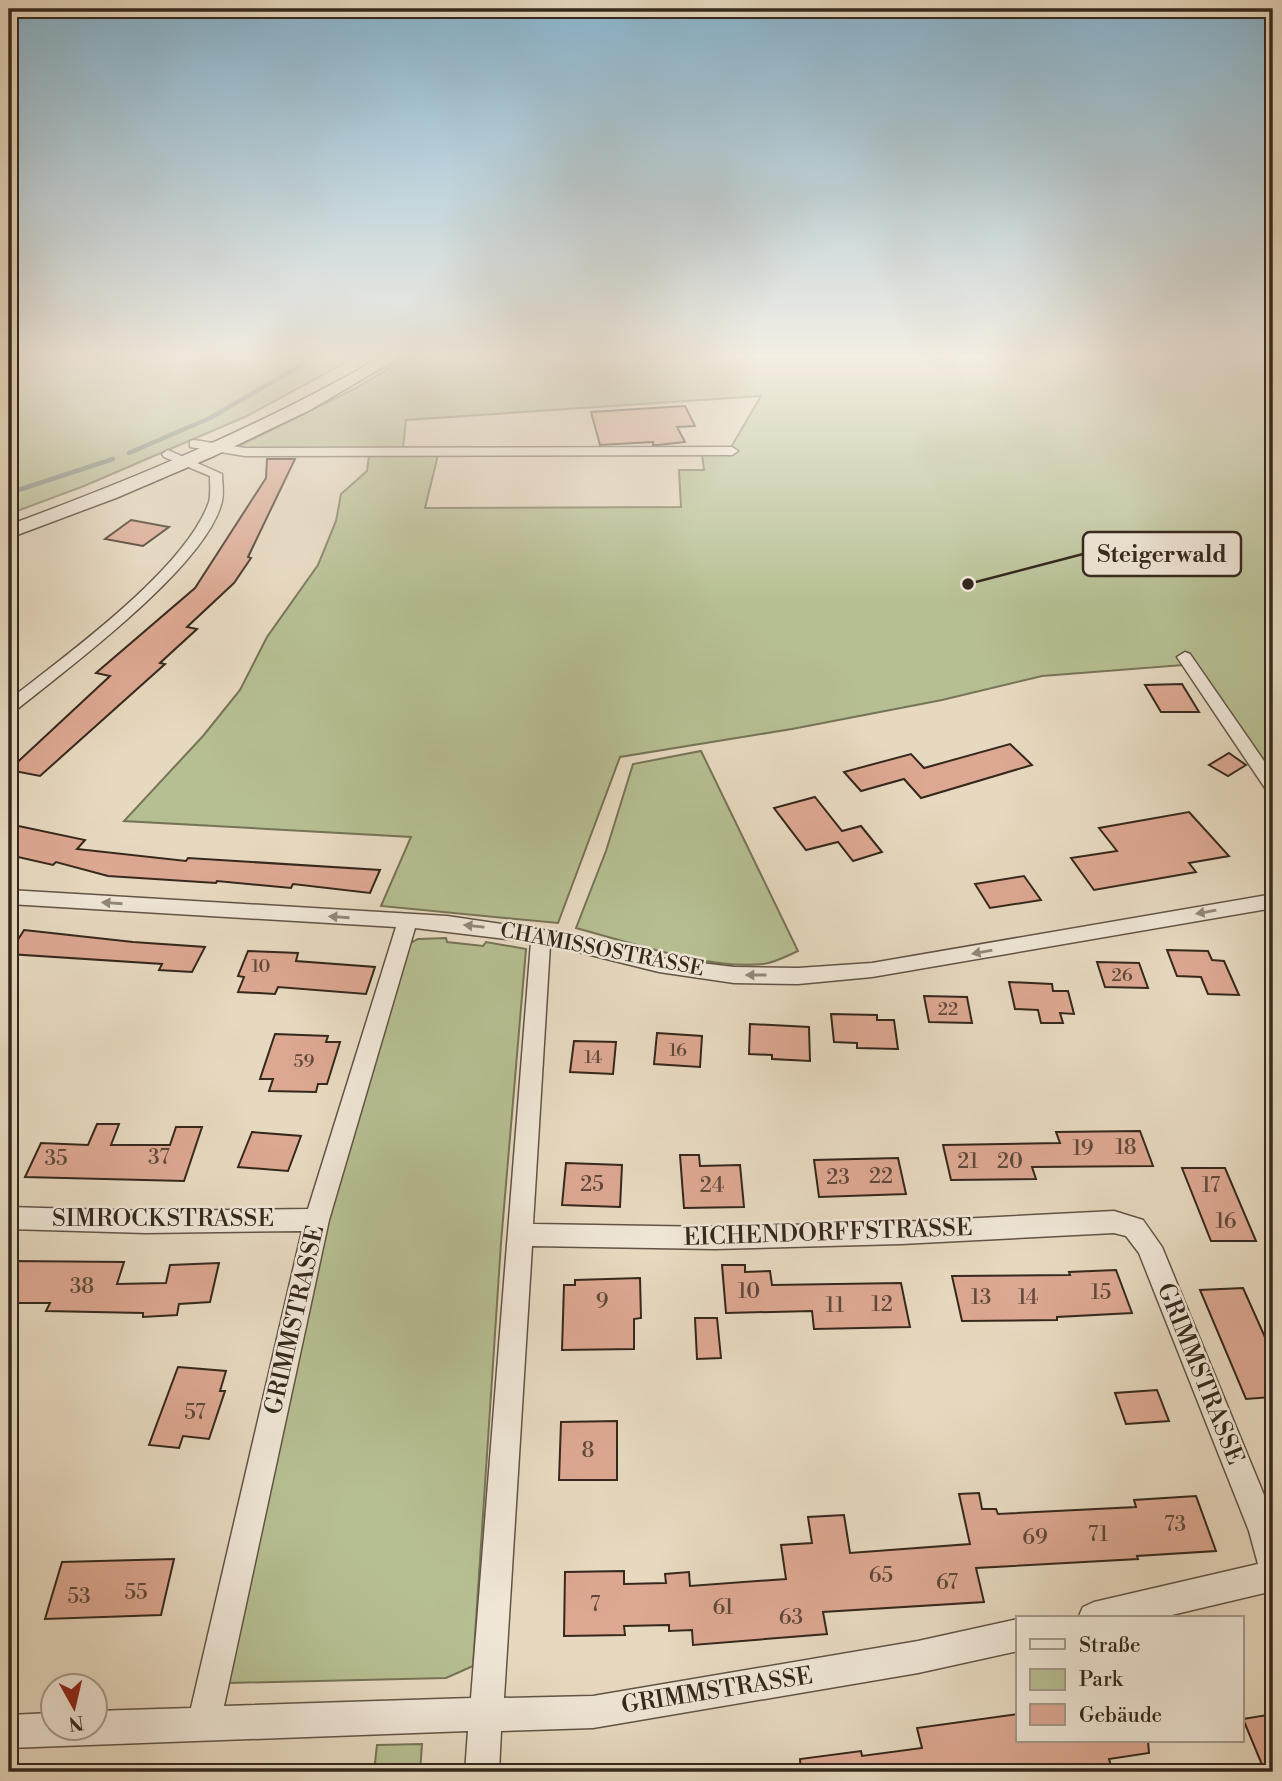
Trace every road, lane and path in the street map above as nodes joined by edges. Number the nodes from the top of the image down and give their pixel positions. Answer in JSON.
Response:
{"nodes":[{"id":1,"x":209,"y":437,"type":"edge"},
{"id":2,"x":240,"y":437,"type":"edge"},
{"id":3,"x":194,"y":444,"type":"junction"},
{"id":4,"x":215,"y":449,"type":"junction"},
{"id":5,"x":732,"y":451,"type":"dead end"},
{"id":6,"x":177,"y":458,"type":"junction"},
{"id":7,"x":12,"y":528,"type":"edge"},
{"id":8,"x":1185,"y":657,"type":"dead end"},
{"id":9,"x":9,"y":708,"type":"edge"},
{"id":10,"x":1273,"y":787,"type":"edge"},
{"id":11,"x":9,"y":897,"type":"edge"},
{"id":12,"x":1273,"y":901,"type":"edge"},
{"id":13,"x":407,"y":922,"type":"junction"},
{"id":14,"x":541,"y":936,"type":"junction"},
{"id":15,"x":9,"y":1218,"type":"edge"},
{"id":16,"x":317,"y":1220,"type":"junction"},
{"id":17,"x":1134,"y":1228,"type":"joint"},
{"id":18,"x":520,"y":1235,"type":"junction"},
{"id":19,"x":1273,"y":1563,"type":"edge"},
{"id":20,"x":1273,"y":1576,"type":"edge"},
{"id":21,"x":1103,"y":1616,"type":"edge"},
{"id":22,"x":1016,"y":1635,"type":"edge"},
{"id":23,"x":486,"y":1716,"type":"junction"},
{"id":24,"x":204,"y":1724,"type":"junction"},
{"id":25,"x":108,"y":1727,"type":"edge"},
{"id":26,"x":38,"y":1731,"type":"edge"},
{"id":27,"x":9,"y":1732,"type":"edge"},
{"id":28,"x":482,"y":1772,"type":"edge"}],
"edges":[{"from":1,"to":3,"type":"main road"},
{"from":2,"to":4,"type":"main road"},
{"from":3,"to":4,"type":"street"},
{"from":3,"to":6,"type":"main road"},
{"from":4,"to":5,"type":"street"},
{"from":4,"to":6,"type":"main road"},
{"from":6,"to":7,"type":"main road"},
{"from":6,"to":9,"type":"street"},
{"from":8,"to":10,"type":"street"},
{"from":13,"to":11,"type":"street","name":"CHAMISSOSTRASSE","one_way":true},
{"from":12,"to":14,"type":"street","name":"CHAMISSOSTRASSE","one_way":true},
{"from":14,"to":13,"type":"street","name":"CHAMISSOSTRASSE","one_way":true},
{"from":13,"to":16,"type":"street","name":"GRIMMSTRASSE"},
{"from":14,"to":18,"type":"street"},
{"from":15,"to":16,"type":"street","name":"SIMROCKSTRASSE"},
{"from":16,"to":24,"type":"street","name":"GRIMMSTRASSE"},
{"from":17,"to":18,"type":"street","name":"EICHENDORFFSTRASSE"},
{"from":17,"to":19,"type":"street","name":"GRIMMSTRASSE"},
{"from":18,"to":23,"type":"street"},
{"from":20,"to":21,"type":"street"},
{"from":22,"to":23,"type":"street","name":"GRIMMSTRASSE"},
{"from":23,"to":24,"type":"street","name":"GRIMMSTRASSE"},
{"from":23,"to":28,"type":"street"},
{"from":24,"to":25,"type":"street","name":"GRIMMSTRASSE"},
{"from":26,"to":27,"type":"street","name":"GRIMMSTRASSE"}]}
